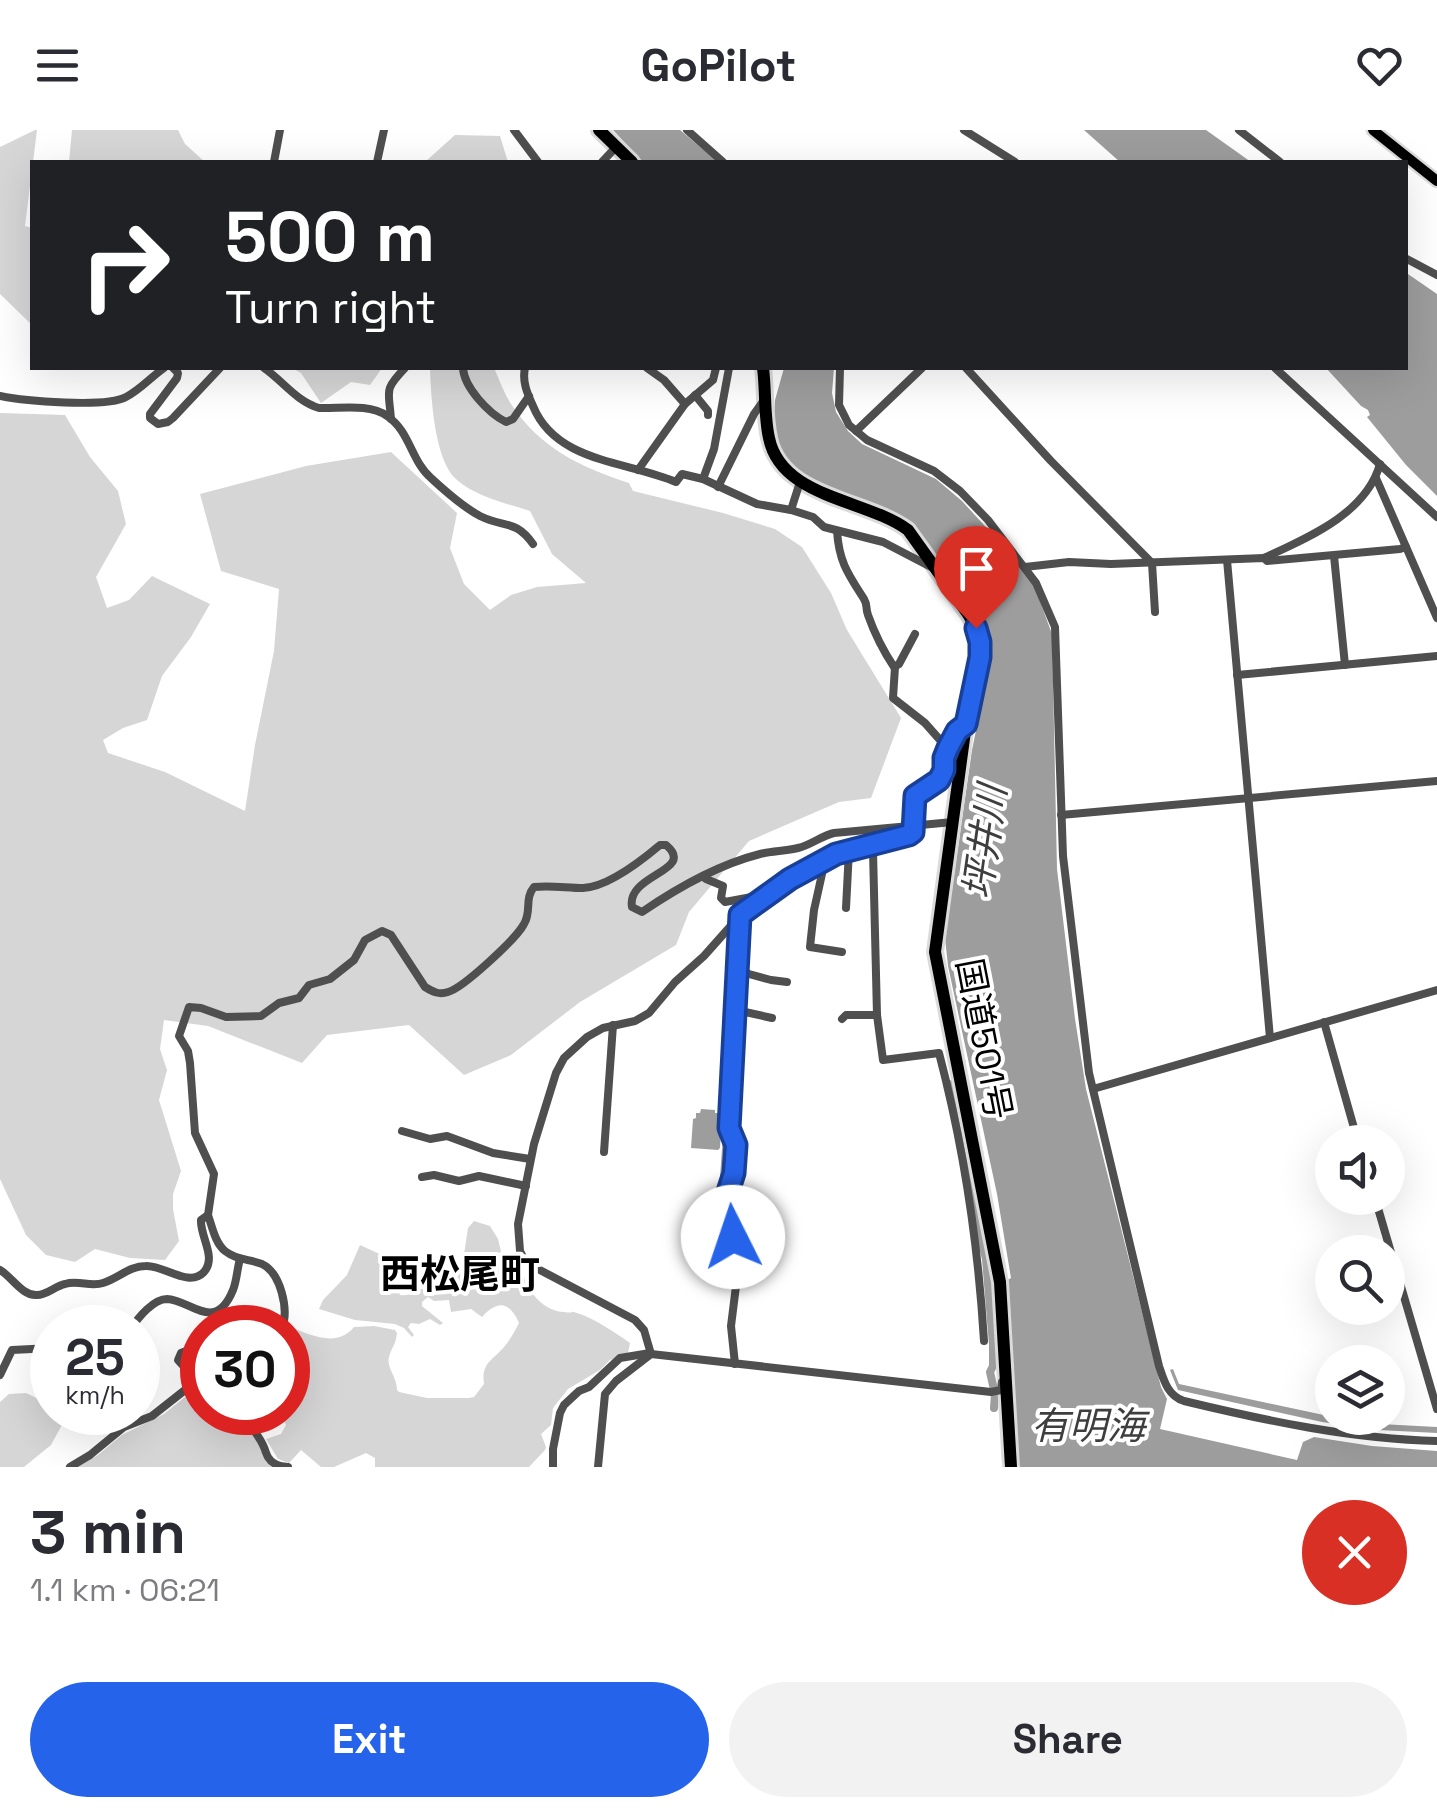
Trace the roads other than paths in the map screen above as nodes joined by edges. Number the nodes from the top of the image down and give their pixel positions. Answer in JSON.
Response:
{"nodes":[{"id":1,"x":280,"y":130,"type":"edge"},
{"id":2,"x":384,"y":130,"type":"edge"},
{"id":3,"x":514,"y":130,"type":"edge"},
{"id":4,"x":599,"y":130,"type":"edge"},
{"id":5,"x":687,"y":130,"type":"edge"},
{"id":6,"x":964,"y":130,"type":"edge"},
{"id":7,"x":1239,"y":130,"type":"edge"},
{"id":8,"x":1373,"y":130,"type":"edge"},
{"id":9,"x":616,"y":146,"type":"junction"},
{"id":10,"x":274,"y":160,"type":"edge"},
{"id":11,"x":377,"y":160,"type":"edge"},
{"id":12,"x":536,"y":160,"type":"edge"},
{"id":13,"x":604,"y":160,"type":"edge"},
{"id":14,"x":630,"y":160,"type":"edge"},
{"id":15,"x":721,"y":160,"type":"edge"},
{"id":16,"x":1012,"y":160,"type":"edge"},
{"id":17,"x":1277,"y":160,"type":"edge"},
{"id":18,"x":1437,"y":182,"type":"edge"},
{"id":19,"x":1408,"y":260,"type":"edge"},
{"id":20,"x":1437,"y":275,"type":"edge"},
{"id":21,"x":161,"y":370,"type":"edge"},
{"id":22,"x":175,"y":370,"type":"edge"},
{"id":23,"x":218,"y":370,"type":"edge"},
{"id":24,"x":267,"y":370,"type":"edge"},
{"id":25,"x":403,"y":370,"type":"edge"},
{"id":26,"x":462,"y":370,"type":"edge"},
{"id":27,"x":526,"y":370,"type":"edge"},
{"id":28,"x":650,"y":370,"type":"edge"},
{"id":29,"x":716,"y":370,"type":"edge"},
{"id":30,"x":729,"y":370,"type":"edge"},
{"id":31,"x":762,"y":370,"type":"edge"},
{"id":32,"x":840,"y":370,"type":"edge"},
{"id":33,"x":920,"y":370,"type":"edge"},
{"id":34,"x":968,"y":370,"type":"edge"},
{"id":35,"x":1278,"y":370,"type":"edge"},
{"id":36,"x":695,"y":395,"type":"junction"},
{"id":37,"x":0,"y":396,"type":"edge"},
{"id":38,"x":529,"y":396,"type":"junction"},
{"id":39,"x":766,"y":397,"type":"junction"},
{"id":40,"x":685,"y":404,"type":"junction"},
{"id":41,"x":708,"y":415,"type":"dead end"},
{"id":42,"x":392,"y":419,"type":"junction"},
{"id":43,"x":856,"y":430,"type":"junction"},
{"id":44,"x":1380,"y":464,"type":"junction"},
{"id":45,"x":638,"y":470,"type":"junction"},
{"id":46,"x":1376,"y":478,"type":"junction"},
{"id":47,"x":703,"y":480,"type":"junction"},
{"id":48,"x":800,"y":482,"type":"junction"},
{"id":49,"x":718,"y":487,"type":"junction"},
{"id":50,"x":791,"y":510,"type":"junction"},
{"id":51,"x":1437,"y":517,"type":"edge"},
{"id":52,"x":836,"y":531,"type":"junction"},
{"id":53,"x":533,"y":544,"type":"dead end"},
{"id":54,"x":1406,"y":547,"type":"junction"},
{"id":55,"x":1334,"y":556,"type":"junction"},
{"id":56,"x":1264,"y":558,"type":"junction"},
{"id":57,"x":1227,"y":560,"type":"junction"},
{"id":58,"x":1152,"y":563,"type":"junction"},
{"id":59,"x":1026,"y":567,"type":"junction"},
{"id":60,"x":935,"y":568,"type":"junction"},
{"id":61,"x":1155,"y":612,"type":"dead end"},
{"id":62,"x":1437,"y":618,"type":"edge"},
{"id":63,"x":915,"y":634,"type":"dead end"},
{"id":64,"x":1437,"y":656,"type":"edge"},
{"id":65,"x":1344,"y":666,"type":"junction"},
{"id":66,"x":895,"y":667,"type":"junction"},
{"id":67,"x":1237,"y":675,"type":"junction"},
{"id":68,"x":966,"y":724,"type":"junction"},
{"id":69,"x":948,"y":748,"type":"junction"},
{"id":70,"x":1437,"y":781,"type":"edge"},
{"id":71,"x":1249,"y":798,"type":"junction"},
{"id":72,"x":1061,"y":815,"type":"junction"},
{"id":73,"x":952,"y":822,"type":"junction"},
{"id":74,"x":914,"y":825,"type":"junction"},
{"id":75,"x":873,"y":851,"type":"dead end"},
{"id":76,"x":849,"y":853,"type":"junction"},
{"id":77,"x":822,"y":864,"type":"junction"},
{"id":78,"x":706,"y":880,"type":"dead end"},
{"id":79,"x":761,"y":898,"type":"junction"},
{"id":80,"x":846,"y":908,"type":"dead end"},
{"id":81,"x":740,"y":915,"type":"junction"},
{"id":82,"x":842,"y":952,"type":"dead end"},
{"id":83,"x":738,"y":972,"type":"junction"},
{"id":84,"x":787,"y":982,"type":"dead end"},
{"id":85,"x":1437,"y":990,"type":"edge"},
{"id":86,"x":736,"y":1010,"type":"junction"},
{"id":87,"x":877,"y":1015,"type":"junction"},
{"id":88,"x":772,"y":1018,"type":"dead end"},
{"id":89,"x":842,"y":1018,"type":"dead end"},
{"id":90,"x":1324,"y":1022,"type":"junction"},
{"id":91,"x":613,"y":1026,"type":"junction"},
{"id":92,"x":1270,"y":1038,"type":"junction"},
{"id":93,"x":1093,"y":1089,"type":"junction"},
{"id":94,"x":1353,"y":1125,"type":"edge"},
{"id":95,"x":402,"y":1131,"type":"dead end"},
{"id":96,"x":604,"y":1152,"type":"dead end"},
{"id":97,"x":530,"y":1159,"type":"junction"},
{"id":98,"x":422,"y":1177,"type":"dead end"},
{"id":99,"x":526,"y":1186,"type":"junction"},
{"id":100,"x":208,"y":1215,"type":"junction"},
{"id":101,"x":1379,"y":1215,"type":"edge"},
{"id":102,"x":240,"y":1259,"type":"junction"},
{"id":103,"x":0,"y":1270,"type":"edge"},
{"id":104,"x":155,"y":1305,"type":"edge"},
{"id":105,"x":283,"y":1305,"type":"edge"},
{"id":106,"x":984,"y":1340,"type":"dead end"},
{"id":107,"x":30,"y":1349,"type":"edge"},
{"id":108,"x":651,"y":1354,"type":"junction"},
{"id":109,"x":735,"y":1362,"type":"junction"},
{"id":110,"x":1006,"y":1366,"type":"junction"},
{"id":111,"x":0,"y":1376,"type":"edge"},
{"id":112,"x":180,"y":1394,"type":"edge"},
{"id":113,"x":1437,"y":1409,"type":"edge"},
{"id":114,"x":256,"y":1435,"type":"edge"},
{"id":115,"x":1437,"y":1439,"type":"edge"},
{"id":116,"x":604,"y":1456,"type":"dead end"},
{"id":117,"x":70,"y":1467,"type":"edge"},
{"id":118,"x":288,"y":1467,"type":"edge"},
{"id":119,"x":553,"y":1467,"type":"edge"},
{"id":120,"x":601,"y":1467,"type":"edge"},
{"id":121,"x":1011,"y":1467,"type":"edge"}],
"edges":[{"from":1,"to":10,"type":"street"},
{"from":2,"to":11,"type":"street"},
{"from":3,"to":12,"type":"street"},
{"from":4,"to":9,"type":"highway"},
{"from":5,"to":15,"type":"street"},
{"from":6,"to":16,"type":"street"},
{"from":7,"to":17,"type":"street"},
{"from":8,"to":18,"type":"main road"},
{"from":9,"to":13,"type":"street"},
{"from":9,"to":14,"type":"highway"},
{"from":19,"to":20,"type":"street"},
{"from":21,"to":37,"type":"street"},
{"from":22,"to":23,"type":"street"},
{"from":24,"to":42,"type":"street"},
{"from":25,"to":42,"type":"street"},
{"from":26,"to":38,"type":"street"},
{"from":27,"to":38,"type":"street"},
{"from":28,"to":40,"type":"street"},
{"from":29,"to":36,"type":"street"},
{"from":30,"to":47,"type":"street"},
{"from":31,"to":39,"type":"highway"},
{"from":32,"to":43,"type":"street"},
{"from":33,"to":43,"type":"street"},
{"from":34,"to":58,"type":"street"},
{"from":35,"to":44,"type":"street"},
{"from":36,"to":40,"type":"street"},
{"from":36,"to":41,"type":"street"},
{"from":38,"to":45,"type":"street"},
{"from":39,"to":48,"type":"highway"},
{"from":39,"to":49,"type":"street"},
{"from":40,"to":45,"type":"street"},
{"from":42,"to":53,"type":"street"},
{"from":43,"to":59,"type":"street"},
{"from":44,"to":46,"type":"street"},
{"from":44,"to":51,"type":"street"},
{"from":45,"to":47,"type":"street"},
{"from":46,"to":54,"type":"street"},
{"from":46,"to":56,"type":"street"},
{"from":47,"to":49,"type":"street"},
{"from":48,"to":50,"type":"street"},
{"from":48,"to":60,"type":"highway","name":"国道501号"},
{"from":49,"to":50,"type":"street"},
{"from":50,"to":52,"type":"street"},
{"from":52,"to":60,"type":"street"},
{"from":52,"to":66,"type":"street"},
{"from":54,"to":55,"type":"street"},
{"from":54,"to":62,"type":"street"},
{"from":55,"to":56,"type":"street"},
{"from":55,"to":65,"type":"street"},
{"from":56,"to":57,"type":"street"},
{"from":57,"to":58,"type":"street"},
{"from":57,"to":67,"type":"street"},
{"from":58,"to":59,"type":"street"},
{"from":58,"to":61,"type":"street"},
{"from":59,"to":72,"type":"street"},
{"from":60,"to":68,"type":"highway","name":"国道501号"},
{"from":63,"to":66,"type":"street"},
{"from":64,"to":65,"type":"street"},
{"from":65,"to":67,"type":"street"},
{"from":66,"to":69,"type":"street"},
{"from":67,"to":71,"type":"street"},
{"from":68,"to":69,"type":"street"},
{"from":68,"to":73,"type":"highway","name":"国道501号"},
{"from":69,"to":74,"type":"street"},
{"from":70,"to":71,"type":"street"},
{"from":71,"to":72,"type":"street"},
{"from":71,"to":92,"type":"street"},
{"from":72,"to":93,"type":"street"},
{"from":73,"to":74,"type":"street"},
{"from":73,"to":110,"type":"highway","name":"国道501号"},
{"from":74,"to":76,"type":"street"},
{"from":74,"to":100,"type":"street"},
{"from":75,"to":87,"type":"street"},
{"from":76,"to":77,"type":"street"},
{"from":76,"to":80,"type":"street"},
{"from":77,"to":79,"type":"street"},
{"from":77,"to":82,"type":"street"},
{"from":78,"to":79,"type":"street"},
{"from":79,"to":81,"type":"street"},
{"from":81,"to":83,"type":"street"},
{"from":81,"to":91,"type":"street"},
{"from":83,"to":84,"type":"street"},
{"from":83,"to":86,"type":"street"},
{"from":85,"to":90,"type":"street"},
{"from":86,"to":88,"type":"street"},
{"from":86,"to":109,"type":"street"},
{"from":87,"to":89,"type":"street"},
{"from":87,"to":106,"type":"street"},
{"from":90,"to":92,"type":"street"},
{"from":90,"to":94,"type":"street"},
{"from":91,"to":96,"type":"street"},
{"from":91,"to":97,"type":"street"},
{"from":92,"to":93,"type":"street"},
{"from":93,"to":115,"type":"street"},
{"from":95,"to":97,"type":"street"},
{"from":97,"to":99,"type":"street"},
{"from":98,"to":99,"type":"street"},
{"from":99,"to":108,"type":"street"},
{"from":100,"to":102,"type":"street"},
{"from":100,"to":103,"type":"street"},
{"from":101,"to":113,"type":"street"},
{"from":102,"to":104,"type":"street"},
{"from":102,"to":105,"type":"street"},
{"from":107,"to":111,"type":"street"},
{"from":108,"to":109,"type":"street"},
{"from":108,"to":119,"type":"street"},
{"from":108,"to":120,"type":"street"},
{"from":109,"to":110,"type":"street"},
{"from":110,"to":121,"type":"highway","name":"国道501号"},
{"from":112,"to":117,"type":"street"},
{"from":114,"to":118,"type":"street"},
{"from":116,"to":120,"type":"street"}]}
